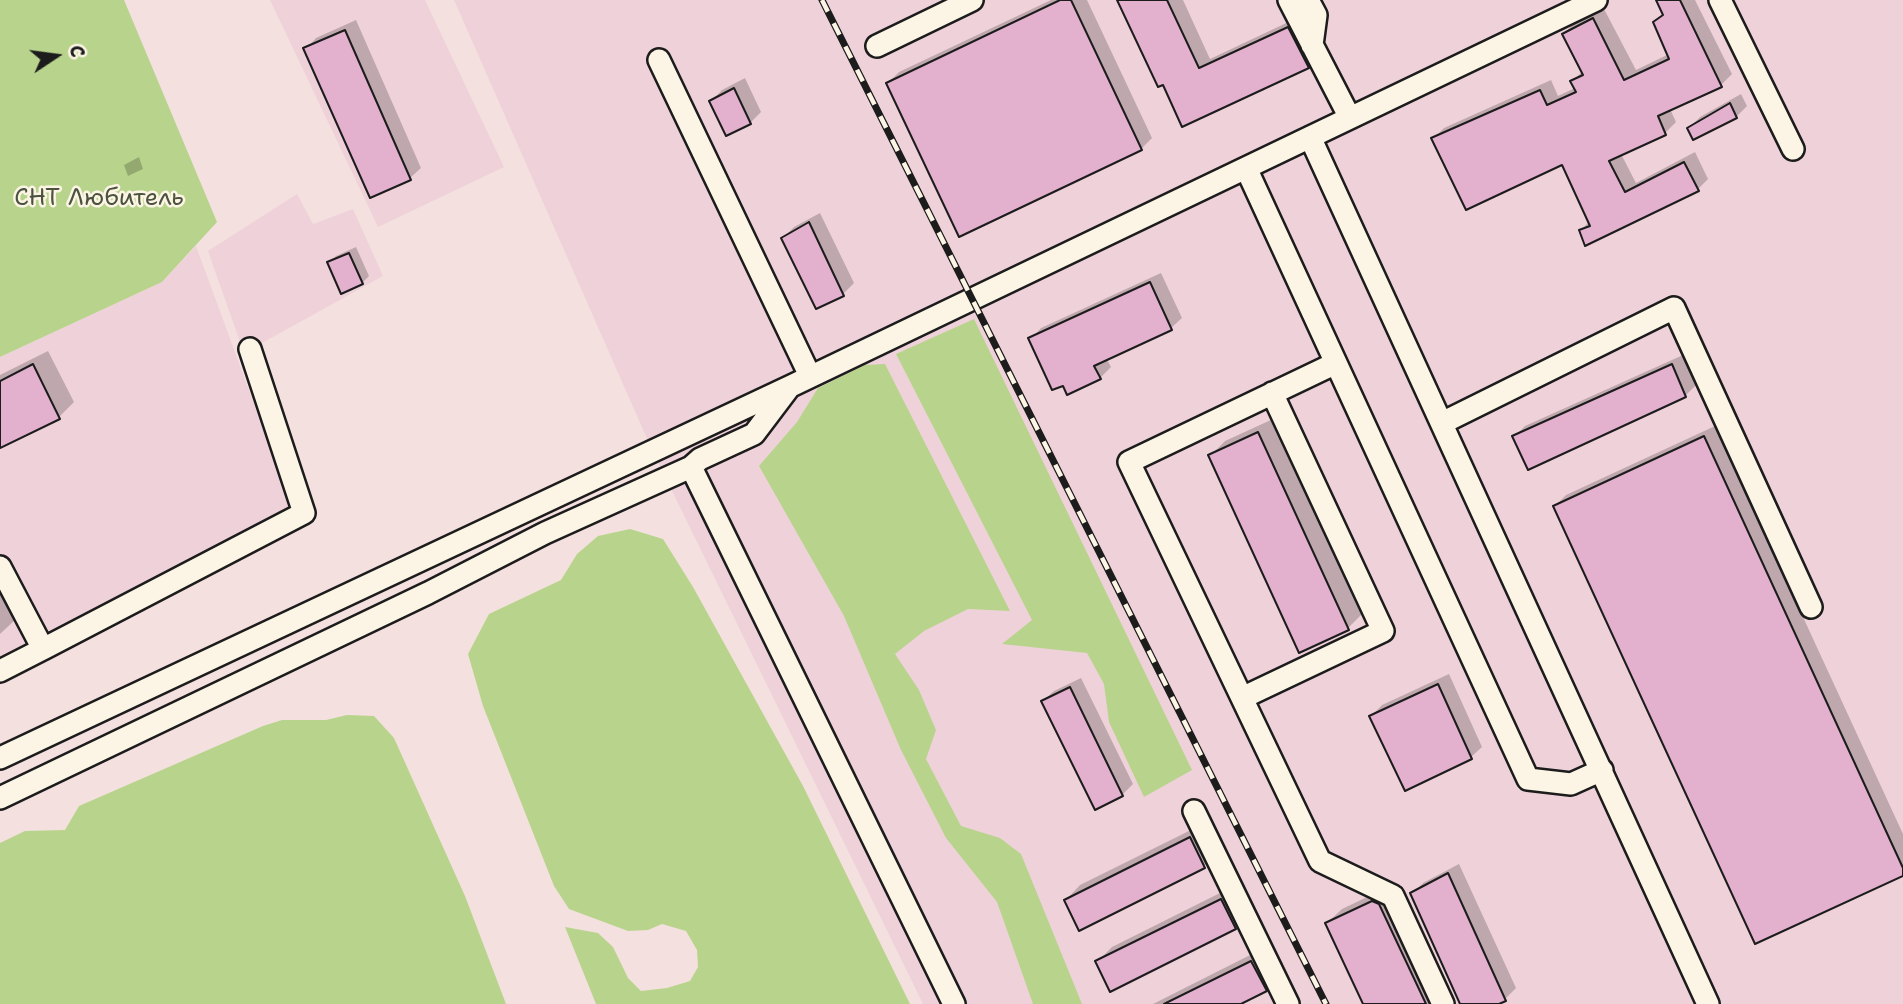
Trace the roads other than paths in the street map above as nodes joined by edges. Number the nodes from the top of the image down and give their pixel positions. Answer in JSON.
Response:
{"nodes":[{"id":1,"x":972,"y":0,"type":"edge"},
{"id":2,"x":1289,"y":0,"type":"edge"},
{"id":3,"x":1308,"y":0,"type":"edge"},
{"id":4,"x":1596,"y":0,"type":"edge"},
{"id":5,"x":1720,"y":0,"type":"edge"},
{"id":6,"x":1312,"y":45,"type":"junction"},
{"id":7,"x":877,"y":46,"type":"dead end"},
{"id":8,"x":659,"y":60,"type":"dead end"},
{"id":9,"x":1350,"y":118,"type":"junction"},
{"id":10,"x":1310,"y":137,"type":"junction"},
{"id":11,"x":1793,"y":149,"type":"dead end"},
{"id":12,"x":1246,"y":168,"type":"junction"},
{"id":13,"x":250,"y":349,"type":"dead end"},
{"id":14,"x":1336,"y":363,"type":"junction"},
{"id":15,"x":810,"y":376,"type":"junction"},
{"id":16,"x":789,"y":387,"type":"junction"},
{"id":17,"x":1272,"y":393,"type":"junction"},
{"id":18,"x":1442,"y":423,"type":"junction"},
{"id":19,"x":691,"y":467,"type":"junction"},
{"id":20,"x":0,"y":567,"type":"edge"},
{"id":21,"x":1811,"y":607,"type":"dead end"},
{"id":22,"x":43,"y":649,"type":"junction"},
{"id":23,"x":0,"y":671,"type":"edge"},
{"id":24,"x":1242,"y":698,"type":"junction"},
{"id":25,"x":0,"y":758,"type":"edge"},
{"id":26,"x":1602,"y":770,"type":"junction"},
{"id":27,"x":0,"y":798,"type":"edge"},
{"id":28,"x":1194,"y":811,"type":"dead end"},
{"id":29,"x":954,"y":1004,"type":"edge"},
{"id":30,"x":1288,"y":1004,"type":"edge"},
{"id":31,"x":1443,"y":1004,"type":"edge"},
{"id":32,"x":1708,"y":1004,"type":"edge"}],
"edges":[{"from":1,"to":7,"type":"lane"},
{"from":2,"to":6,"type":"lane"},
{"from":3,"to":6,"type":"lane"},
{"from":4,"to":9,"type":"lane"},
{"from":5,"to":11,"type":"lane"},
{"from":6,"to":9,"type":"lane"},
{"from":8,"to":15,"type":"lane"},
{"from":9,"to":10,"type":"lane"},
{"from":10,"to":12,"type":"lane"},
{"from":10,"to":18,"type":"lane"},
{"from":12,"to":14,"type":"lane"},
{"from":12,"to":15,"type":"lane"},
{"from":13,"to":22,"type":"lane"},
{"from":14,"to":17,"type":"lane"},
{"from":14,"to":26,"type":"lane"},
{"from":15,"to":16,"type":"lane"},
{"from":16,"to":19,"type":"lane"},
{"from":16,"to":25,"type":"lane"},
{"from":17,"to":24,"type":"lane"},
{"from":17,"to":24,"type":"lane"},
{"from":18,"to":21,"type":"lane"},
{"from":18,"to":26,"type":"lane"},
{"from":19,"to":27,"type":"lane"},
{"from":19,"to":29,"type":"lane"},
{"from":20,"to":22,"type":"lane"},
{"from":22,"to":23,"type":"lane"},
{"from":24,"to":31,"type":"lane"},
{"from":26,"to":32,"type":"lane"},
{"from":28,"to":30,"type":"lane"}]}
